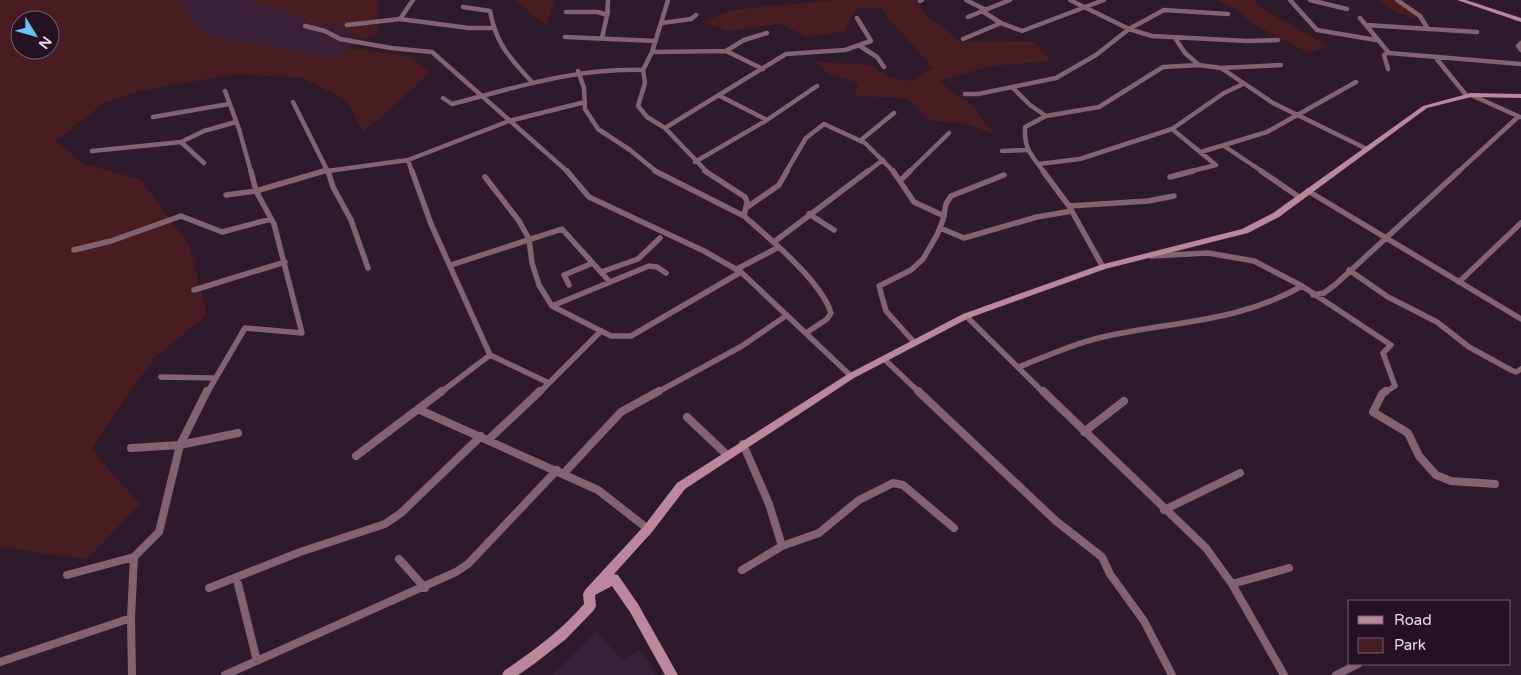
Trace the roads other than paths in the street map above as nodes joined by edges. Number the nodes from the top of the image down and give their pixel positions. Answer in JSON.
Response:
{"nodes":[{"id":1,"x":413,"y":0,"type":"edge"},
{"id":2,"x":609,"y":0,"type":"edge"},
{"id":3,"x":669,"y":0,"type":"edge"},
{"id":4,"x":966,"y":0,"type":"edge"},
{"id":5,"x":1010,"y":0,"type":"edge"},
{"id":6,"x":1070,"y":0,"type":"edge"},
{"id":7,"x":1104,"y":0,"type":"edge"},
{"id":8,"x":1290,"y":0,"type":"edge"},
{"id":9,"x":1310,"y":0,"type":"edge"},
{"id":10,"x":1397,"y":0,"type":"edge"},
{"id":11,"x":1460,"y":0,"type":"edge"},
{"id":12,"x":463,"y":7,"type":"dead end"},
{"id":13,"x":1085,"y":7,"type":"junction"},
{"id":14,"x":1347,"y":8,"type":"dead end"},
{"id":15,"x":984,"y":10,"type":"junction"},
{"id":16,"x":566,"y":12,"type":"dead end"},
{"id":17,"x":1228,"y":14,"type":"dead end"},
{"id":18,"x":607,"y":15,"type":"junction"},
{"id":19,"x":696,"y":15,"type":"dead end"},
{"id":20,"x":968,"y":17,"type":"dead end"},
{"id":21,"x":857,"y":18,"type":"dead end"},
{"id":22,"x":1360,"y":18,"type":"dead end"},
{"id":23,"x":400,"y":19,"type":"junction"},
{"id":24,"x":1521,"y":20,"type":"edge"},
{"id":25,"x":662,"y":23,"type":"junction"},
{"id":26,"x":1001,"y":23,"type":"junction"},
{"id":27,"x":347,"y":25,"type":"dead end"},
{"id":28,"x":1366,"y":25,"type":"junction"},
{"id":29,"x":305,"y":26,"type":"dead end"},
{"id":30,"x":492,"y":28,"type":"junction"},
{"id":31,"x":1129,"y":29,"type":"junction"},
{"id":32,"x":1428,"y":29,"type":"junction"},
{"id":33,"x":1477,"y":32,"type":"dead end"},
{"id":34,"x":767,"y":33,"type":"dead end"},
{"id":35,"x":565,"y":37,"type":"dead end"},
{"id":36,"x":602,"y":38,"type":"junction"},
{"id":37,"x":1175,"y":38,"type":"junction"},
{"id":38,"x":963,"y":39,"type":"dead end"},
{"id":39,"x":1278,"y":40,"type":"dead end"},
{"id":40,"x":1376,"y":40,"type":"junction"},
{"id":41,"x":656,"y":41,"type":"junction"},
{"id":42,"x":1521,"y":44,"type":"edge"},
{"id":43,"x":860,"y":46,"type":"junction"},
{"id":44,"x":1521,"y":50,"type":"edge"},
{"id":45,"x":726,"y":51,"type":"junction"},
{"id":46,"x":652,"y":52,"type":"junction"},
{"id":47,"x":1387,"y":53,"type":"junction"},
{"id":48,"x":1436,"y":58,"type":"junction"},
{"id":49,"x":1521,"y":64,"type":"edge"},
{"id":50,"x":1199,"y":65,"type":"junction"},
{"id":51,"x":1281,"y":65,"type":"dead end"},
{"id":52,"x":884,"y":68,"type":"dead end"},
{"id":53,"x":1221,"y":68,"type":"junction"},
{"id":54,"x":763,"y":69,"type":"junction"},
{"id":55,"x":1388,"y":69,"type":"dead end"},
{"id":56,"x":643,"y":70,"type":"junction"},
{"id":57,"x":578,"y":71,"type":"junction"},
{"id":58,"x":531,"y":80,"type":"junction"},
{"id":59,"x":1356,"y":82,"type":"dead end"},
{"id":60,"x":1241,"y":85,"type":"junction"},
{"id":61,"x":817,"y":86,"type":"dead end"},
{"id":62,"x":1012,"y":88,"type":"junction"},
{"id":63,"x":225,"y":91,"type":"dead end"},
{"id":64,"x":965,"y":94,"type":"dead end"},
{"id":65,"x":1469,"y":95,"type":"junction"},
{"id":66,"x":484,"y":96,"type":"junction"},
{"id":67,"x":720,"y":96,"type":"junction"},
{"id":68,"x":1521,"y":96,"type":"edge"},
{"id":69,"x":443,"y":98,"type":"dead end"},
{"id":70,"x":292,"y":102,"type":"dead end"},
{"id":71,"x":585,"y":102,"type":"junction"},
{"id":72,"x":230,"y":104,"type":"junction"},
{"id":73,"x":894,"y":113,"type":"dead end"},
{"id":74,"x":1299,"y":115,"type":"junction"},
{"id":75,"x":1046,"y":116,"type":"junction"},
{"id":76,"x":153,"y":117,"type":"dead end"},
{"id":77,"x":1519,"y":117,"type":"edge"},
{"id":78,"x":767,"y":120,"type":"junction"},
{"id":79,"x":509,"y":121,"type":"junction"},
{"id":80,"x":236,"y":122,"type":"junction"},
{"id":81,"x":665,"y":128,"type":"junction"},
{"id":82,"x":1172,"y":129,"type":"junction"},
{"id":83,"x":949,"y":133,"type":"dead end"},
{"id":84,"x":861,"y":140,"type":"junction"},
{"id":85,"x":181,"y":142,"type":"junction"},
{"id":86,"x":1224,"y":146,"type":"junction"},
{"id":87,"x":1367,"y":149,"type":"junction"},
{"id":88,"x":1028,"y":150,"type":"junction"},
{"id":89,"x":92,"y":151,"type":"dead end"},
{"id":90,"x":1002,"y":151,"type":"dead end"},
{"id":91,"x":1202,"y":152,"type":"junction"},
{"id":92,"x":408,"y":160,"type":"junction"},
{"id":93,"x":883,"y":160,"type":"junction"},
{"id":94,"x":695,"y":162,"type":"junction"},
{"id":95,"x":204,"y":163,"type":"dead end"},
{"id":96,"x":1038,"y":164,"type":"junction"},
{"id":97,"x":328,"y":170,"type":"junction"},
{"id":98,"x":1004,"y":175,"type":"dead end"},
{"id":99,"x":485,"y":177,"type":"dead end"},
{"id":100,"x":1170,"y":177,"type":"dead end"},
{"id":101,"x":901,"y":180,"type":"junction"},
{"id":102,"x":256,"y":191,"type":"junction"},
{"id":103,"x":1308,"y":191,"type":"junction"},
{"id":104,"x":226,"y":194,"type":"dead end"},
{"id":105,"x":1174,"y":196,"type":"dead end"},
{"id":106,"x":1298,"y":197,"type":"junction"},
{"id":107,"x":746,"y":208,"type":"junction"},
{"id":108,"x":1070,"y":208,"type":"junction"},
{"id":109,"x":809,"y":214,"type":"junction"},
{"id":110,"x":744,"y":216,"type":"junction"},
{"id":111,"x":944,"y":216,"type":"junction"},
{"id":112,"x":271,"y":219,"type":"junction"},
{"id":113,"x":1521,"y":222,"type":"edge"},
{"id":114,"x":940,"y":228,"type":"junction"},
{"id":115,"x":834,"y":230,"type":"dead end"},
{"id":116,"x":1384,"y":237,"type":"junction"},
{"id":117,"x":660,"y":238,"type":"dead end"},
{"id":118,"x":529,"y":239,"type":"junction"},
{"id":119,"x":774,"y":242,"type":"junction"},
{"id":120,"x":779,"y":248,"type":"junction"},
{"id":121,"x":74,"y":250,"type":"dead end"},
{"id":122,"x":1137,"y":257,"type":"junction"},
{"id":123,"x":285,"y":262,"type":"junction"},
{"id":124,"x":593,"y":263,"type":"junction"},
{"id":125,"x":451,"y":265,"type":"junction"},
{"id":126,"x":1103,"y":267,"type":"junction"},
{"id":127,"x":368,"y":268,"type":"dead end"},
{"id":128,"x":1349,"y":270,"type":"junction"},
{"id":129,"x":739,"y":271,"type":"junction"},
{"id":130,"x":601,"y":272,"type":"junction"},
{"id":131,"x":666,"y":273,"type":"dead end"},
{"id":132,"x":609,"y":281,"type":"junction"},
{"id":133,"x":1459,"y":282,"type":"junction"},
{"id":134,"x":570,"y":285,"type":"dead end"},
{"id":135,"x":1302,"y":286,"type":"junction"},
{"id":136,"x":194,"y":290,"type":"dead end"},
{"id":137,"x":1313,"y":295,"type":"junction"},
{"id":138,"x":552,"y":306,"type":"junction"},
{"id":139,"x":787,"y":315,"type":"junction"},
{"id":140,"x":966,"y":316,"type":"junction"},
{"id":141,"x":1521,"y":319,"type":"edge"},
{"id":142,"x":601,"y":331,"type":"junction"},
{"id":143,"x":806,"y":333,"type":"junction"},
{"id":144,"x":914,"y":342,"type":"junction"},
{"id":145,"x":490,"y":355,"type":"junction"},
{"id":146,"x":884,"y":359,"type":"junction"},
{"id":147,"x":1019,"y":368,"type":"junction"},
{"id":148,"x":1521,"y":369,"type":"edge"},
{"id":149,"x":850,"y":376,"type":"junction"},
{"id":150,"x":161,"y":377,"type":"dead end"},
{"id":151,"x":214,"y":378,"type":"junction"},
{"id":152,"x":549,"y":383,"type":"junction"},
{"id":153,"x":1124,"y":401,"type":"dead end"},
{"id":154,"x":420,"y":410,"type":"junction"},
{"id":155,"x":687,"y":417,"type":"dead end"},
{"id":156,"x":1084,"y":432,"type":"junction"},
{"id":157,"x":238,"y":433,"type":"dead end"},
{"id":158,"x":484,"y":438,"type":"junction"},
{"id":159,"x":743,"y":444,"type":"junction"},
{"id":160,"x":180,"y":445,"type":"junction"},
{"id":161,"x":131,"y":448,"type":"dead end"},
{"id":162,"x":727,"y":455,"type":"junction"},
{"id":163,"x":356,"y":456,"type":"dead end"},
{"id":164,"x":560,"y":472,"type":"junction"},
{"id":165,"x":1240,"y":473,"type":"dead end"},
{"id":166,"x":1495,"y":484,"type":"dead end"},
{"id":167,"x":1164,"y":510,"type":"junction"},
{"id":168,"x":954,"y":528,"type":"dead end"},
{"id":169,"x":648,"y":529,"type":"junction"},
{"id":170,"x":782,"y":546,"type":"junction"},
{"id":171,"x":134,"y":557,"type":"junction"},
{"id":172,"x":399,"y":559,"type":"dead end"},
{"id":173,"x":1289,"y":568,"type":"dead end"},
{"id":174,"x":742,"y":570,"type":"dead end"},
{"id":175,"x":67,"y":575,"type":"dead end"},
{"id":176,"x":238,"y":584,"type":"dead end"},
{"id":177,"x":1232,"y":584,"type":"junction"},
{"id":178,"x":209,"y":588,"type":"dead end"},
{"id":179,"x":425,"y":588,"type":"junction"},
{"id":180,"x":589,"y":594,"type":"junction"},
{"id":181,"x":131,"y":618,"type":"junction"},
{"id":182,"x":257,"y":661,"type":"junction"},
{"id":183,"x":0,"y":662,"type":"edge"},
{"id":184,"x":1356,"y":665,"type":"edge"},
{"id":185,"x":132,"y":675,"type":"edge"},
{"id":186,"x":225,"y":675,"type":"edge"},
{"id":187,"x":508,"y":675,"type":"edge"},
{"id":188,"x":672,"y":675,"type":"edge"},
{"id":189,"x":1172,"y":675,"type":"edge"},
{"id":190,"x":1284,"y":675,"type":"edge"},
{"id":191,"x":1336,"y":675,"type":"edge"}],
"edges":[{"from":1,"to":23,"type":"street"},
{"from":2,"to":18,"type":"street"},
{"from":3,"to":25,"type":"street"},
{"from":4,"to":15,"type":"street"},
{"from":5,"to":15,"type":"street"},
{"from":6,"to":13,"type":"street"},
{"from":7,"to":13,"type":"street"},
{"from":8,"to":40,"type":"street"},
{"from":9,"to":14,"type":"street"},
{"from":10,"to":32,"type":"street"},
{"from":11,"to":24,"type":"street"},
{"from":12,"to":30,"type":"street"},
{"from":13,"to":26,"type":"street"},
{"from":13,"to":31,"type":"street"},
{"from":15,"to":20,"type":"street"},
{"from":15,"to":26,"type":"street"},
{"from":16,"to":18,"type":"street"},
{"from":17,"to":31,"type":"street"},
{"from":18,"to":36,"type":"street"},
{"from":19,"to":25,"type":"street"},
{"from":21,"to":43,"type":"street"},
{"from":22,"to":28,"type":"street"},
{"from":23,"to":27,"type":"street"},
{"from":23,"to":30,"type":"street"},
{"from":25,"to":41,"type":"street"},
{"from":26,"to":38,"type":"street"},
{"from":28,"to":32,"type":"street"},
{"from":28,"to":40,"type":"street"},
{"from":29,"to":66,"type":"street"},
{"from":30,"to":58,"type":"street"},
{"from":31,"to":37,"type":"street"},
{"from":31,"to":62,"type":"street"},
{"from":32,"to":33,"type":"street"},
{"from":34,"to":45,"type":"street"},
{"from":35,"to":36,"type":"street"},
{"from":36,"to":41,"type":"street"},
{"from":37,"to":39,"type":"street"},
{"from":37,"to":50,"type":"street"},
{"from":40,"to":47,"type":"street"},
{"from":41,"to":46,"type":"street"},
{"from":42,"to":44,"type":"street"},
{"from":43,"to":52,"type":"street"},
{"from":43,"to":54,"type":"street"},
{"from":45,"to":46,"type":"street"},
{"from":45,"to":54,"type":"street"},
{"from":46,"to":56,"type":"street"},
{"from":47,"to":48,"type":"street"},
{"from":47,"to":55,"type":"street"},
{"from":48,"to":49,"type":"street"},
{"from":48,"to":65,"type":"street"},
{"from":50,"to":53,"type":"street"},
{"from":50,"to":75,"type":"street"},
{"from":51,"to":53,"type":"street"},
{"from":53,"to":60,"type":"street"},
{"from":54,"to":67,"type":"street"},
{"from":56,"to":57,"type":"street"},
{"from":56,"to":81,"type":"street"},
{"from":57,"to":58,"type":"street"},
{"from":57,"to":71,"type":"street"},
{"from":58,"to":66,"type":"street"},
{"from":59,"to":74,"type":"street"},
{"from":60,"to":74,"type":"street"},
{"from":60,"to":82,"type":"street"},
{"from":61,"to":78,"type":"street"},
{"from":62,"to":64,"type":"street"},
{"from":62,"to":75,"type":"street"},
{"from":63,"to":72,"type":"street"},
{"from":65,"to":68,"type":"street"},
{"from":65,"to":77,"type":"street"},
{"from":65,"to":87,"type":"street"},
{"from":66,"to":69,"type":"street"},
{"from":66,"to":79,"type":"street"},
{"from":67,"to":78,"type":"street"},
{"from":67,"to":81,"type":"street"},
{"from":70,"to":97,"type":"street"},
{"from":71,"to":79,"type":"street"},
{"from":71,"to":110,"type":"street"},
{"from":72,"to":76,"type":"street"},
{"from":72,"to":80,"type":"street"},
{"from":73,"to":84,"type":"street"},
{"from":74,"to":86,"type":"street"},
{"from":74,"to":87,"type":"street"},
{"from":75,"to":88,"type":"street"},
{"from":77,"to":116,"type":"street"},
{"from":78,"to":94,"type":"street"},
{"from":79,"to":92,"type":"street"},
{"from":79,"to":129,"type":"street"},
{"from":80,"to":85,"type":"street"},
{"from":80,"to":102,"type":"street"},
{"from":81,"to":94,"type":"street"},
{"from":82,"to":91,"type":"street"},
{"from":82,"to":96,"type":"street"},
{"from":83,"to":101,"type":"street"},
{"from":84,"to":93,"type":"street"},
{"from":84,"to":107,"type":"street"},
{"from":85,"to":89,"type":"street"},
{"from":85,"to":95,"type":"street"},
{"from":86,"to":91,"type":"street"},
{"from":86,"to":106,"type":"street"},
{"from":87,"to":103,"type":"street"},
{"from":88,"to":90,"type":"street"},
{"from":88,"to":96,"type":"street"},
{"from":91,"to":100,"type":"street"},
{"from":92,"to":97,"type":"street"},
{"from":92,"to":125,"type":"street"},
{"from":93,"to":101,"type":"street"},
{"from":93,"to":109,"type":"street"},
{"from":94,"to":107,"type":"street"},
{"from":96,"to":108,"type":"street"},
{"from":97,"to":102,"type":"street"},
{"from":97,"to":127,"type":"street"},
{"from":98,"to":111,"type":"street"},
{"from":99,"to":118,"type":"street"},
{"from":101,"to":111,"type":"street"},
{"from":102,"to":104,"type":"street"},
{"from":102,"to":112,"type":"street"},
{"from":103,"to":106,"type":"street"},
{"from":103,"to":116,"type":"street"},
{"from":105,"to":108,"type":"street"},
{"from":106,"to":122,"type":"street"},
{"from":107,"to":110,"type":"street"},
{"from":108,"to":114,"type":"street"},
{"from":108,"to":126,"type":"street"},
{"from":109,"to":115,"type":"street"},
{"from":109,"to":119,"type":"street"},
{"from":110,"to":119,"type":"street"},
{"from":111,"to":114,"type":"street"},
{"from":112,"to":121,"type":"street"},
{"from":112,"to":123,"type":"street"},
{"from":113,"to":133,"type":"street"},
{"from":114,"to":144,"type":"street"},
{"from":116,"to":128,"type":"street"},
{"from":116,"to":133,"type":"street"},
{"from":117,"to":130,"type":"street"},
{"from":118,"to":124,"type":"street"},
{"from":118,"to":125,"type":"street"},
{"from":118,"to":138,"type":"street"},
{"from":119,"to":120,"type":"street"},
{"from":120,"to":129,"type":"street"},
{"from":120,"to":143,"type":"street"},
{"from":122,"to":126,"type":"street"},
{"from":122,"to":135,"type":"street"},
{"from":123,"to":136,"type":"street"},
{"from":123,"to":151,"type":"street"},
{"from":124,"to":130,"type":"street"},
{"from":124,"to":134,"type":"street"},
{"from":125,"to":145,"type":"street"},
{"from":126,"to":140,"type":"street"},
{"from":128,"to":137,"type":"street"},
{"from":128,"to":148,"type":"street"},
{"from":129,"to":139,"type":"street"},
{"from":129,"to":142,"type":"street"},
{"from":130,"to":132,"type":"street"},
{"from":131,"to":132,"type":"street"},
{"from":132,"to":138,"type":"street"},
{"from":133,"to":141,"type":"street"},
{"from":135,"to":137,"type":"street"},
{"from":135,"to":147,"type":"street"},
{"from":137,"to":166,"type":"street"},
{"from":138,"to":142,"type":"street"},
{"from":139,"to":143,"type":"street"},
{"from":139,"to":164,"type":"street"},
{"from":140,"to":144,"type":"street"},
{"from":140,"to":147,"type":"street"},
{"from":142,"to":152,"type":"street"},
{"from":143,"to":149,"type":"street"},
{"from":144,"to":146,"type":"street"},
{"from":145,"to":152,"type":"street"},
{"from":145,"to":154,"type":"street"},
{"from":146,"to":149,"type":"street"},
{"from":146,"to":189,"type":"street"},
{"from":147,"to":156,"type":"street"},
{"from":149,"to":159,"type":"street"},
{"from":150,"to":151,"type":"street"},
{"from":151,"to":160,"type":"street"},
{"from":152,"to":158,"type":"street"},
{"from":153,"to":156,"type":"street"},
{"from":154,"to":158,"type":"street"},
{"from":154,"to":163,"type":"street"},
{"from":155,"to":162,"type":"street"},
{"from":156,"to":167,"type":"street"},
{"from":157,"to":160,"type":"street"},
{"from":158,"to":164,"type":"street"},
{"from":158,"to":178,"type":"street"},
{"from":159,"to":162,"type":"street"},
{"from":159,"to":170,"type":"street"},
{"from":160,"to":161,"type":"street"},
{"from":160,"to":171,"type":"street"},
{"from":162,"to":169,"type":"street"},
{"from":164,"to":169,"type":"street"},
{"from":164,"to":179,"type":"street"},
{"from":165,"to":167,"type":"street"},
{"from":167,"to":177,"type":"street"},
{"from":168,"to":170,"type":"street"},
{"from":169,"to":180,"type":"street"},
{"from":170,"to":174,"type":"street"},
{"from":171,"to":175,"type":"street"},
{"from":171,"to":181,"type":"street"},
{"from":172,"to":179,"type":"street"},
{"from":173,"to":177,"type":"street"},
{"from":176,"to":182,"type":"street"},
{"from":177,"to":190,"type":"street"},
{"from":179,"to":182,"type":"street"},
{"from":180,"to":187,"type":"street"},
{"from":180,"to":188,"type":"street"},
{"from":181,"to":183,"type":"street"},
{"from":181,"to":185,"type":"street"},
{"from":182,"to":186,"type":"street"},
{"from":184,"to":191,"type":"street"}]}
